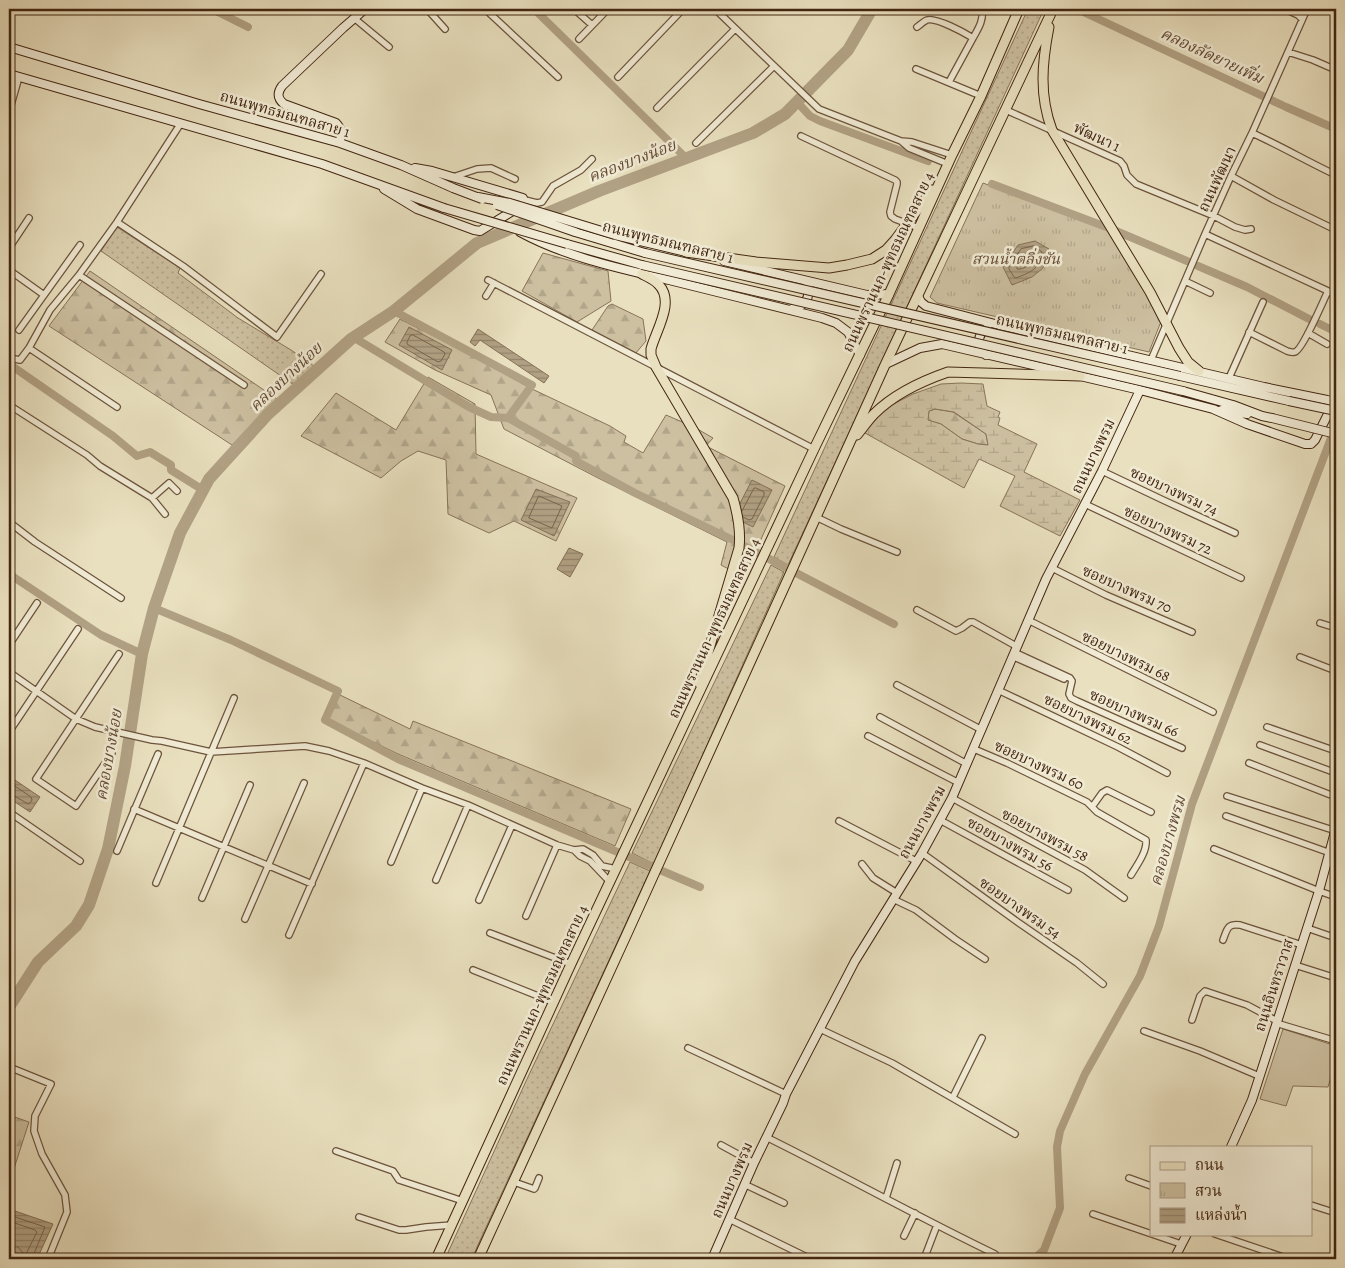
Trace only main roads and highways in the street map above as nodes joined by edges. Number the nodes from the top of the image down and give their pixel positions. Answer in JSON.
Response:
{"nodes":[{"id":1,"x":365,"y":9,"type":"edge"},
{"id":2,"x":1019,"y":9,"type":"edge"},
{"id":3,"x":1053,"y":10,"type":"edge"},
{"id":4,"x":9,"y":47,"type":"edge"},
{"id":5,"x":9,"y":76,"type":"edge"},
{"id":6,"x":340,"y":143,"type":"junction"},
{"id":7,"x":401,"y":165,"type":"junction"},
{"id":8,"x":943,"y":176,"type":"junction"},
{"id":9,"x":373,"y":182,"type":"junction"},
{"id":10,"x":478,"y":197,"type":"junction"},
{"id":11,"x":518,"y":231,"type":"junction"},
{"id":12,"x":686,"y":252,"type":"junction"},
{"id":13,"x":642,"y":270,"type":"junction"},
{"id":14,"x":804,"y":280,"type":"junction"},
{"id":15,"x":889,"y":294,"type":"junction"},
{"id":16,"x":918,"y":296,"type":"junction"},
{"id":17,"x":790,"y":310,"type":"junction"},
{"id":18,"x":999,"y":325,"type":"junction"},
{"id":19,"x":860,"y":355,"type":"junction"},
{"id":20,"x":986,"y":355,"type":"junction"},
{"id":21,"x":886,"y":364,"type":"junction"},
{"id":22,"x":1199,"y":371,"type":"junction"},
{"id":23,"x":1217,"y":375,"type":"junction"},
{"id":24,"x":1080,"y":376,"type":"junction"},
{"id":25,"x":1140,"y":390,"type":"junction"},
{"id":26,"x":1246,"y":390,"type":"junction"},
{"id":27,"x":1213,"y":408,"type":"junction"},
{"id":28,"x":1336,"y":411,"type":"edge"},
{"id":29,"x":1262,"y":416,"type":"junction"},
{"id":30,"x":1336,"y":434,"type":"edge"},
{"id":31,"x":849,"y":446,"type":"junction"},
{"id":32,"x":690,"y":712,"type":"junction"},
{"id":33,"x":1336,"y":830,"type":"edge"},
{"id":34,"x":1333,"y":854,"type":"edge"},
{"id":35,"x":1231,"y":1146,"type":"edge"},
{"id":36,"x":1186,"y":1236,"type":"edge"},
{"id":37,"x":715,"y":1258,"type":"edge"},
{"id":38,"x":436,"y":1259,"type":"edge"},
{"id":39,"x":478,"y":1259,"type":"edge"},
{"id":40,"x":1174,"y":1259,"type":"edge"}],
"edges":[{"from":1,"to":6,"type":"main road"},
{"from":2,"to":8,"type":"main road","name":"ถนนพรานนก-พุทธมณฑลสาย 4"},
{"from":3,"to":16,"type":"main road"},
{"from":3,"to":22,"type":"main road"},
{"from":4,"to":6,"type":"main road","name":"ถนนพุทธมณฑลสาย 1"},
{"from":5,"to":9,"type":"main road","name":"ถนนพุทธมณฑลสาย 1"},
{"from":6,"to":7,"type":"main road","name":"ถนนพุทธมณฑลสาย 1"},
{"from":7,"to":9,"type":"main road"},
{"from":7,"to":10,"type":"main road","name":"ถนนพุทธมณฑลสาย 1","bridge":true},
{"from":8,"to":12,"type":"main road"},
{"from":8,"to":15,"type":"main road","name":"ถนนพรานนก-พุทธมณฑลสาย 4"},
{"from":9,"to":11,"type":"main road","name":"ถนนพุทธมณฑลสาย 1","bridge":true},
{"from":10,"to":12,"type":"main road","bridge":true},
{"from":10,"to":26,"type":"main road","name":"ถนนพุทธมณฑลสาย 1","bridge":true},
{"from":11,"to":13,"type":"main road","name":"ถนนพุทธมณฑลสาย 1","bridge":true},
{"from":11,"to":13,"type":"main road","bridge":true},
{"from":12,"to":14,"type":"main road"},
{"from":13,"to":17,"type":"main road"},
{"from":13,"to":29,"type":"main road","name":"ถนนพุทธมณฑลสาย 1","bridge":true},
{"from":13,"to":32,"type":"main road"},
{"from":14,"to":15,"type":"main road"},
{"from":14,"to":17,"type":"main road"},
{"from":15,"to":19,"type":"main road","name":"ถนนพรานนก-พุทธมณฑลสาย 4"},
{"from":16,"to":18,"type":"main road"},
{"from":16,"to":21,"type":"main road"},
{"from":17,"to":19,"type":"main road"},
{"from":18,"to":20,"type":"main road"},
{"from":18,"to":22,"type":"main road"},
{"from":19,"to":32,"type":"main road","name":"ถนนพรานนก-พุทธมณฑลสาย 4"},
{"from":20,"to":21,"type":"main road"},
{"from":20,"to":24,"type":"main road"},
{"from":21,"to":31,"type":"main road"},
{"from":22,"to":23,"type":"main road"},
{"from":23,"to":26,"type":"main road"},
{"from":23,"to":27,"type":"main road"},
{"from":24,"to":25,"type":"main road"},
{"from":24,"to":31,"type":"main road"},
{"from":25,"to":27,"type":"main road"},
{"from":25,"to":37,"type":"main road","name":"ถนนบางพรม"},
{"from":26,"to":28,"type":"main road","name":"ถนนพุทธมณฑลสาย 1","bridge":true},
{"from":27,"to":29,"type":"main road"},
{"from":29,"to":30,"type":"main road","name":"ถนนพุทธมณฑลสาย 1","bridge":true},
{"from":31,"to":39,"type":"main road"},
{"from":32,"to":38,"type":"main road","name":"ถนนพรานนก-พุทธมณฑลสาย 4"},
{"from":33,"to":34,"type":"main road","name":"ถนนอินทราวาส"},
{"from":34,"to":35,"type":"main road","name":"ถนนอินทราวาส"},
{"from":36,"to":40,"type":"main road"}]}
